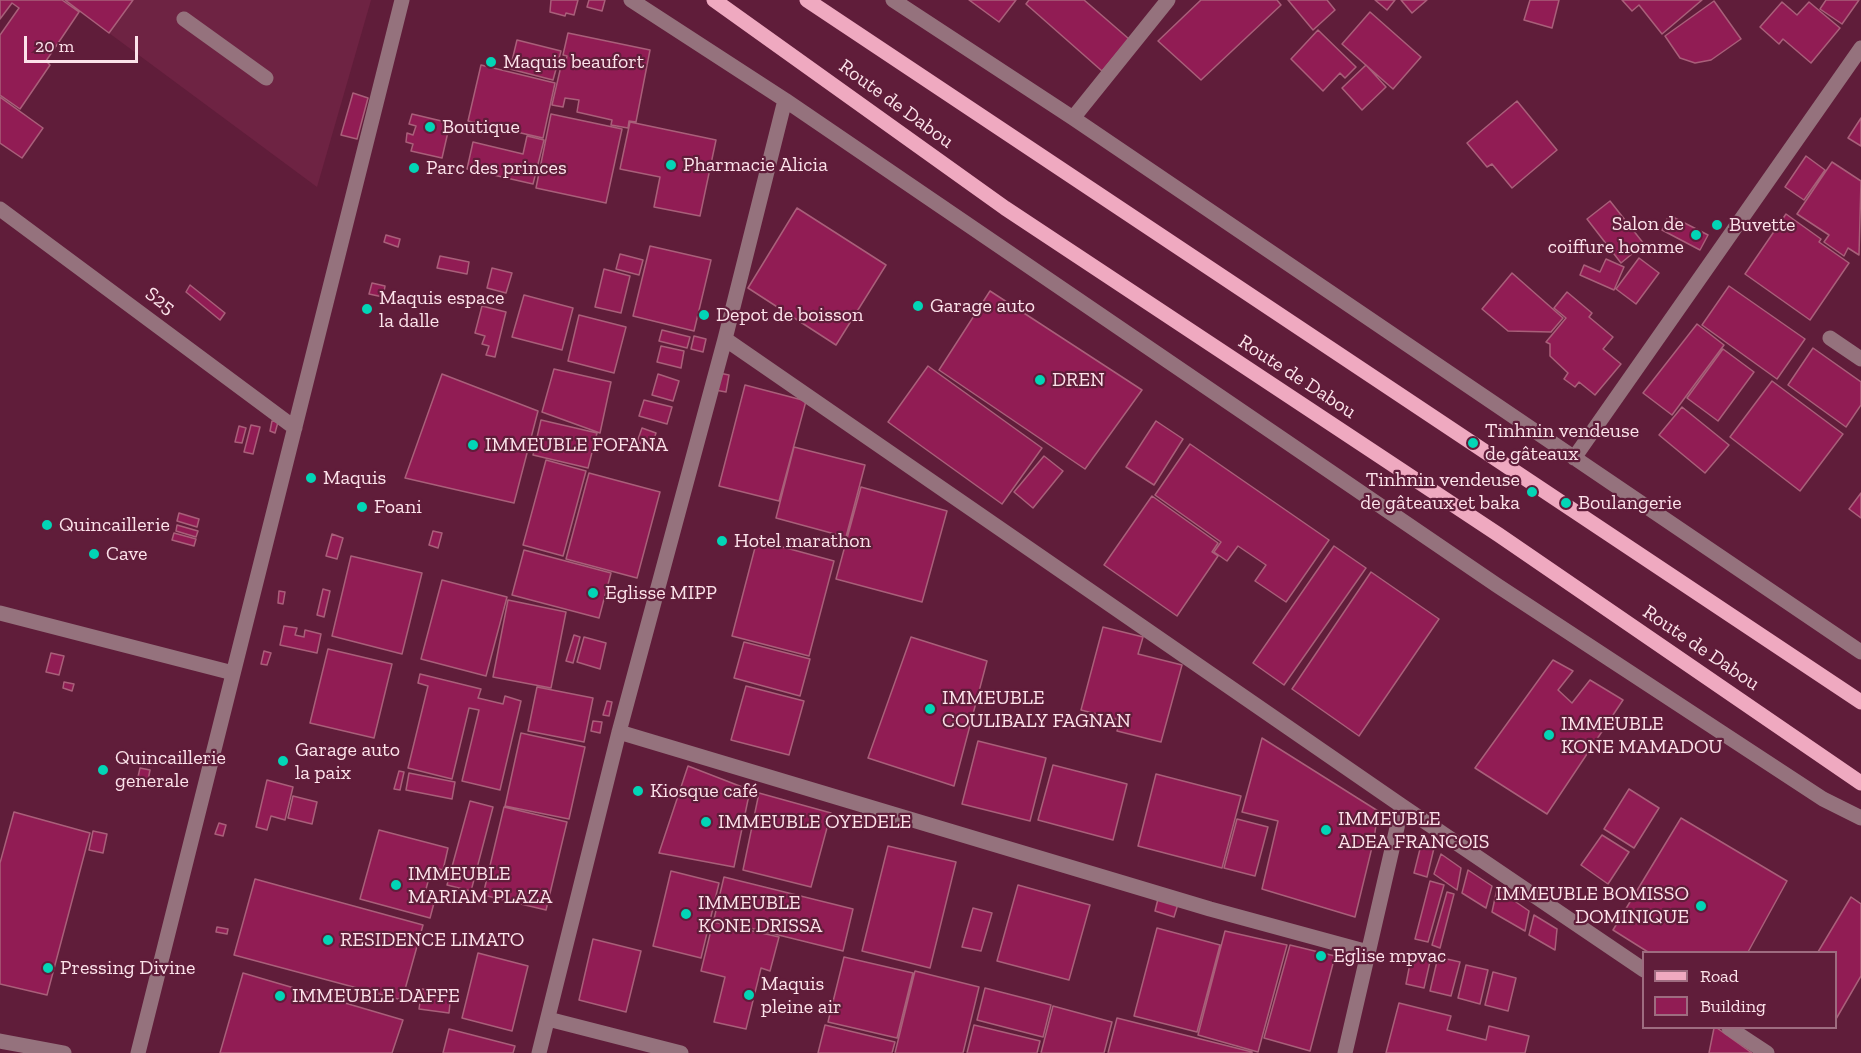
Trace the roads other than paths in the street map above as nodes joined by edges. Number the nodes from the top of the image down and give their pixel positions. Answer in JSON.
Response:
{"nodes":[{"id":1,"x":402,"y":0,"type":"edge"},
{"id":2,"x":631,"y":0,"type":"edge"},
{"id":3,"x":714,"y":0,"type":"edge"},
{"id":4,"x":807,"y":0,"type":"edge"},
{"id":5,"x":892,"y":0,"type":"edge"},
{"id":6,"x":1168,"y":0,"type":"edge"},
{"id":7,"x":184,"y":20,"type":"dead end"},
{"id":8,"x":1861,"y":48,"type":"edge"},
{"id":9,"x":266,"y":78,"type":"dead end"},
{"id":10,"x":785,"y":100,"type":"junction"},
{"id":11,"x":1073,"y":118,"type":"junction"},
{"id":12,"x":0,"y":209,"type":"edge"},
{"id":13,"x":1830,"y":338,"type":"dead end"},
{"id":14,"x":725,"y":339,"type":"junction"},
{"id":15,"x":1861,"y":359,"type":"edge"},
{"id":16,"x":295,"y":428,"type":"junction"},
{"id":17,"x":1574,"y":458,"type":"junction"},
{"id":18,"x":0,"y":613,"type":"edge"},
{"id":19,"x":1861,"y":652,"type":"edge"},
{"id":20,"x":233,"y":673,"type":"junction"},
{"id":21,"x":1861,"y":702,"type":"edge"},
{"id":22,"x":619,"y":732,"type":"junction"},
{"id":23,"x":1861,"y":783,"type":"edge"},
{"id":24,"x":1402,"y":806,"type":"junction"},
{"id":25,"x":1861,"y":818,"type":"edge"},
{"id":26,"x":1368,"y":952,"type":"junction"},
{"id":27,"x":1642,"y":969,"type":"edge"},
{"id":28,"x":548,"y":1019,"type":"junction"},
{"id":29,"x":1731,"y":1029,"type":"edge"},
{"id":30,"x":0,"y":1041,"type":"edge"},
{"id":31,"x":64,"y":1053,"type":"edge"},
{"id":32,"x":138,"y":1053,"type":"edge"},
{"id":33,"x":538,"y":1053,"type":"edge"},
{"id":34,"x":681,"y":1053,"type":"edge"},
{"id":35,"x":1344,"y":1053,"type":"edge"},
{"id":36,"x":1767,"y":1053,"type":"edge"}],
"edges":[{"from":1,"to":16,"type":"street"},
{"from":2,"to":10,"type":"street"},
{"from":3,"to":23,"type":"main road","name":"Route de Dabou"},
{"from":4,"to":21,"type":"main road","name":"Route de Dabou"},
{"from":5,"to":11,"type":"street"},
{"from":6,"to":11,"type":"street"},
{"from":7,"to":9,"type":"street"},
{"from":8,"to":17,"type":"street"},
{"from":10,"to":14,"type":"street"},
{"from":10,"to":25,"type":"street"},
{"from":11,"to":17,"type":"street"},
{"from":12,"to":16,"type":"street","name":"S25"},
{"from":13,"to":15,"type":"street"},
{"from":14,"to":22,"type":"street"},
{"from":14,"to":24,"type":"street"},
{"from":16,"to":20,"type":"street"},
{"from":17,"to":19,"type":"street"},
{"from":18,"to":20,"type":"street"},
{"from":20,"to":32,"type":"street"},
{"from":22,"to":26,"type":"street"},
{"from":22,"to":28,"type":"street"},
{"from":24,"to":26,"type":"street"},
{"from":24,"to":27,"type":"street"},
{"from":26,"to":35,"type":"street"},
{"from":28,"to":33,"type":"street"},
{"from":28,"to":34,"type":"street"},
{"from":29,"to":36,"type":"street"},
{"from":30,"to":31,"type":"street"}]}
